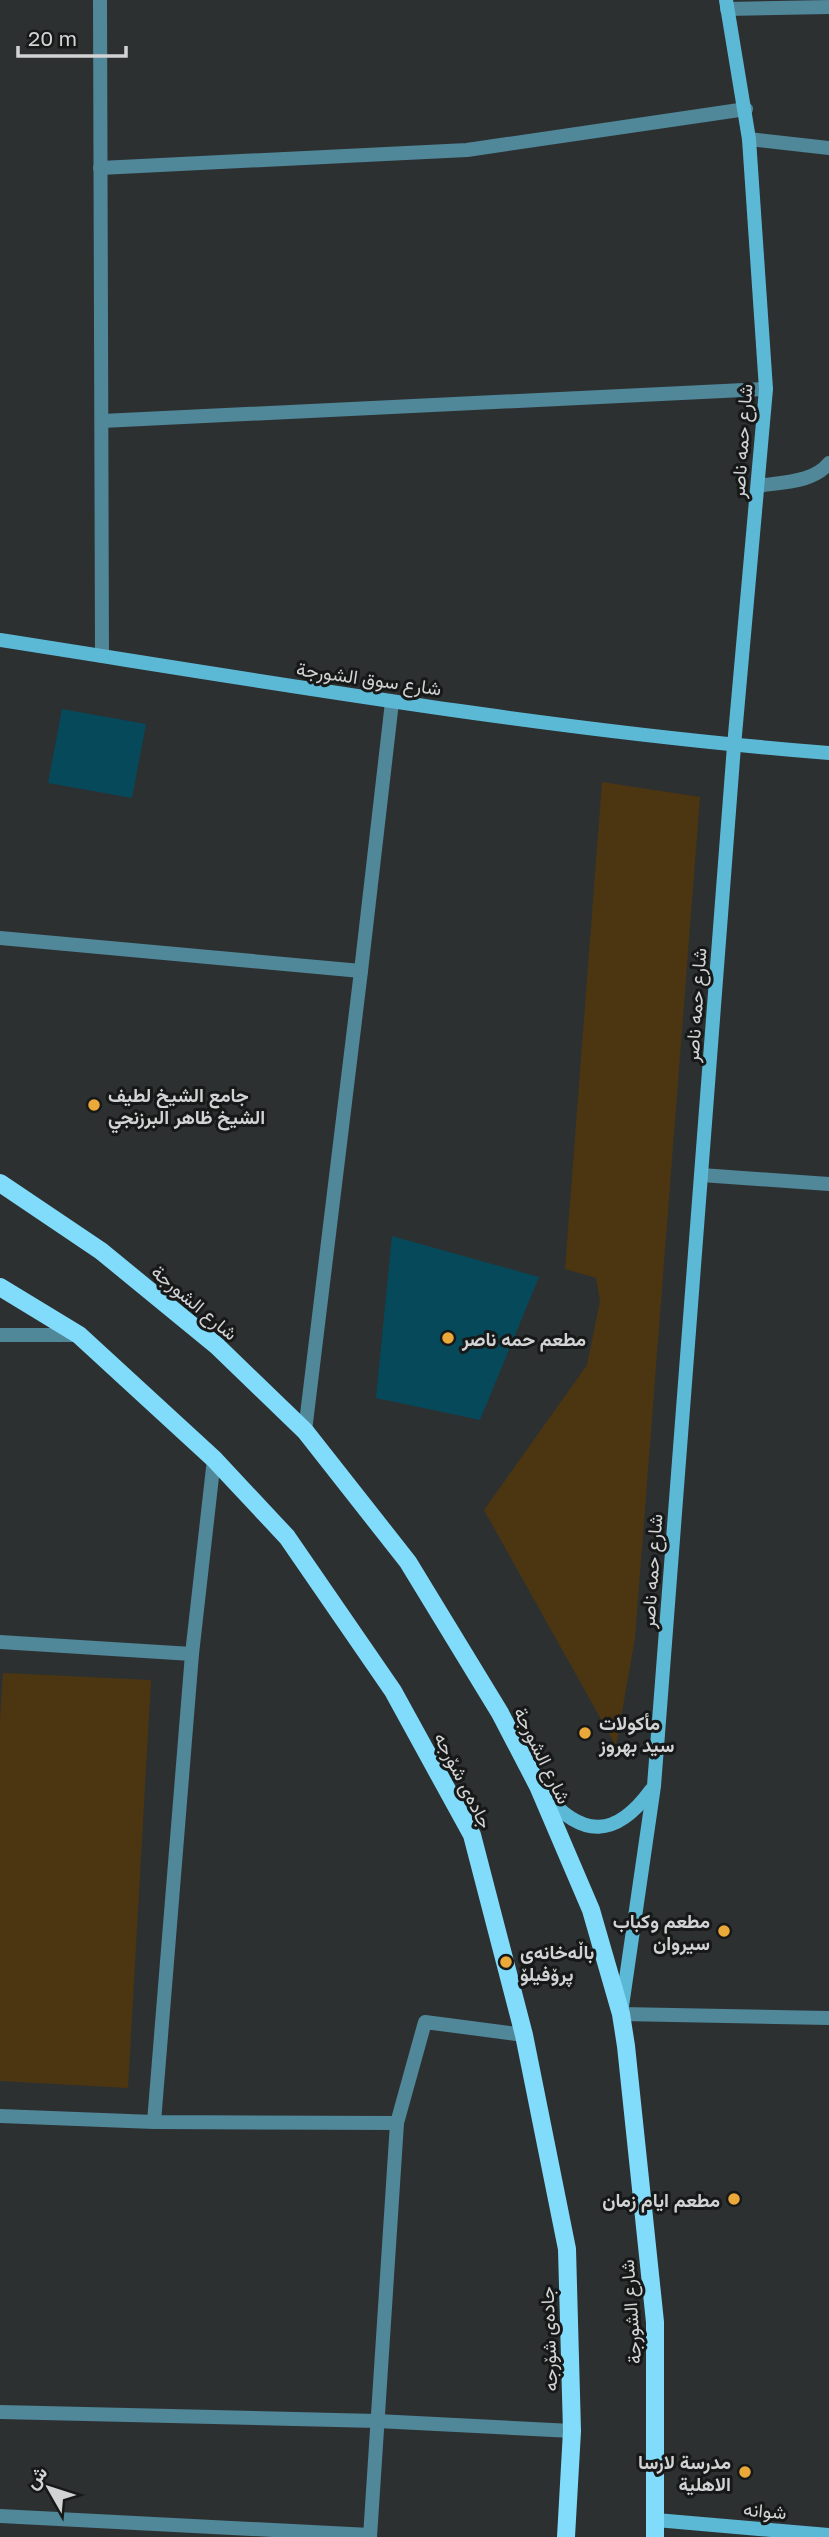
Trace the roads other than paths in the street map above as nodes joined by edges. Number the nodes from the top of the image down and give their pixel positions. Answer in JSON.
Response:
{"nodes":[{"id":1,"x":100,"y":0,"type":"edge"},
{"id":2,"x":727,"y":4,"type":"edge"},
{"id":3,"x":829,"y":7,"type":"edge"},
{"id":4,"x":746,"y":110,"type":"junction"},
{"id":5,"x":749,"y":139,"type":"junction"},
{"id":6,"x":829,"y":148,"type":"edge"},
{"id":7,"x":100,"y":168,"type":"junction"},
{"id":8,"x":766,"y":389,"type":"junction"},
{"id":9,"x":102,"y":421,"type":"junction"},
{"id":10,"x":829,"y":463,"type":"edge"},
{"id":11,"x":758,"y":486,"type":"junction"},
{"id":12,"x":0,"y":640,"type":"edge"},
{"id":13,"x":102,"y":656,"type":"junction"},
{"id":14,"x":391,"y":702,"type":"junction"},
{"id":15,"x":734,"y":746,"type":"junction"},
{"id":16,"x":829,"y":753,"type":"edge"},
{"id":17,"x":0,"y":938,"type":"edge"},
{"id":18,"x":361,"y":971,"type":"junction"},
{"id":19,"x":701,"y":1175,"type":"junction"},
{"id":20,"x":0,"y":1183,"type":"edge"},
{"id":21,"x":829,"y":1184,"type":"edge"},
{"id":22,"x":0,"y":1287,"type":"edge"},
{"id":23,"x":0,"y":1335,"type":"edge"},
{"id":24,"x":79,"y":1335,"type":"junction"},
{"id":25,"x":305,"y":1431,"type":"junction"},
{"id":26,"x":214,"y":1459,"type":"junction"},
{"id":27,"x":0,"y":1642,"type":"edge"},
{"id":28,"x":192,"y":1654,"type":"junction"},
{"id":29,"x":538,"y":1786,"type":"junction"},
{"id":30,"x":654,"y":1786,"type":"junction"},
{"id":31,"x":621,"y":2014,"type":"junction"},
{"id":32,"x":829,"y":2018,"type":"edge"},
{"id":33,"x":524,"y":2035,"type":"junction"},
{"id":34,"x":0,"y":2116,"type":"edge"},
{"id":35,"x":154,"y":2122,"type":"junction"},
{"id":36,"x":397,"y":2123,"type":"junction"},
{"id":37,"x":0,"y":2412,"type":"edge"},
{"id":38,"x":377,"y":2421,"type":"junction"},
{"id":39,"x":572,"y":2431,"type":"junction"},
{"id":40,"x":0,"y":2516,"type":"edge"},
{"id":41,"x":656,"y":2529,"type":"edge"},
{"id":42,"x":829,"y":2535,"type":"edge"},
{"id":43,"x":370,"y":2536,"type":"edge"},
{"id":44,"x":566,"y":2537,"type":"edge"}],
"edges":[{"from":1,"to":7,"type":"street"},
{"from":2,"to":3,"type":"street"},
{"from":2,"to":4,"type":"street","name":"شارع حمه ناصر"},
{"from":4,"to":5,"type":"street","name":"شارع حمه ناصر"},
{"from":4,"to":7,"type":"street"},
{"from":5,"to":6,"type":"street"},
{"from":5,"to":8,"type":"street","name":"شارع حمه ناصر"},
{"from":7,"to":9,"type":"street"},
{"from":8,"to":9,"type":"street"},
{"from":8,"to":11,"type":"street","name":"شارع حمه ناصر"},
{"from":9,"to":13,"type":"street"},
{"from":10,"to":11,"type":"street"},
{"from":11,"to":15,"type":"street","name":"شارع حمه ناصر"},
{"from":12,"to":13,"type":"street","name":"شارع سوق الشورجة"},
{"from":13,"to":14,"type":"street","name":"شارع سوق الشورجة"},
{"from":14,"to":15,"type":"street","name":"شارع سوق الشورجة"},
{"from":14,"to":18,"type":"street"},
{"from":15,"to":16,"type":"street","name":"شارع سوق الشورجة"},
{"from":15,"to":19,"type":"street","name":"شارع حمه ناصر"},
{"from":17,"to":18,"type":"street"},
{"from":18,"to":25,"type":"street"},
{"from":19,"to":21,"type":"street"},
{"from":19,"to":30,"type":"street","name":"شارع حمه ناصر"},
{"from":20,"to":25,"type":"main road","name":"شارع الشورجة"},
{"from":22,"to":24,"type":"main road","name":"جادەی شۆرجە"},
{"from":23,"to":24,"type":"street"},
{"from":24,"to":26,"type":"main road","name":"جادەی شۆرجە"},
{"from":25,"to":29,"type":"main road","name":"شارع الشورجة"},
{"from":26,"to":28,"type":"street"},
{"from":26,"to":33,"type":"main road","name":"جادەی شۆرجە"},
{"from":27,"to":28,"type":"street"},
{"from":28,"to":35,"type":"street"},
{"from":29,"to":30,"type":"street"},
{"from":29,"to":31,"type":"main road","name":"شارع الشورجة"},
{"from":30,"to":31,"type":"street","name":"شارع حمه ناصر"},
{"from":31,"to":32,"type":"street"},
{"from":31,"to":41,"type":"main road","name":"شارع الشورجة"},
{"from":33,"to":36,"type":"street"},
{"from":33,"to":39,"type":"main road","name":"جادەی شۆرجە"},
{"from":34,"to":35,"type":"street"},
{"from":35,"to":36,"type":"street"},
{"from":36,"to":38,"type":"street"},
{"from":37,"to":38,"type":"street"},
{"from":38,"to":39,"type":"street"},
{"from":38,"to":43,"type":"street"},
{"from":39,"to":44,"type":"main road","name":"جادەی شۆرجە"},
{"from":40,"to":43,"type":"street"},
{"from":41,"to":42,"type":"street","name":"شوانە"}]}
